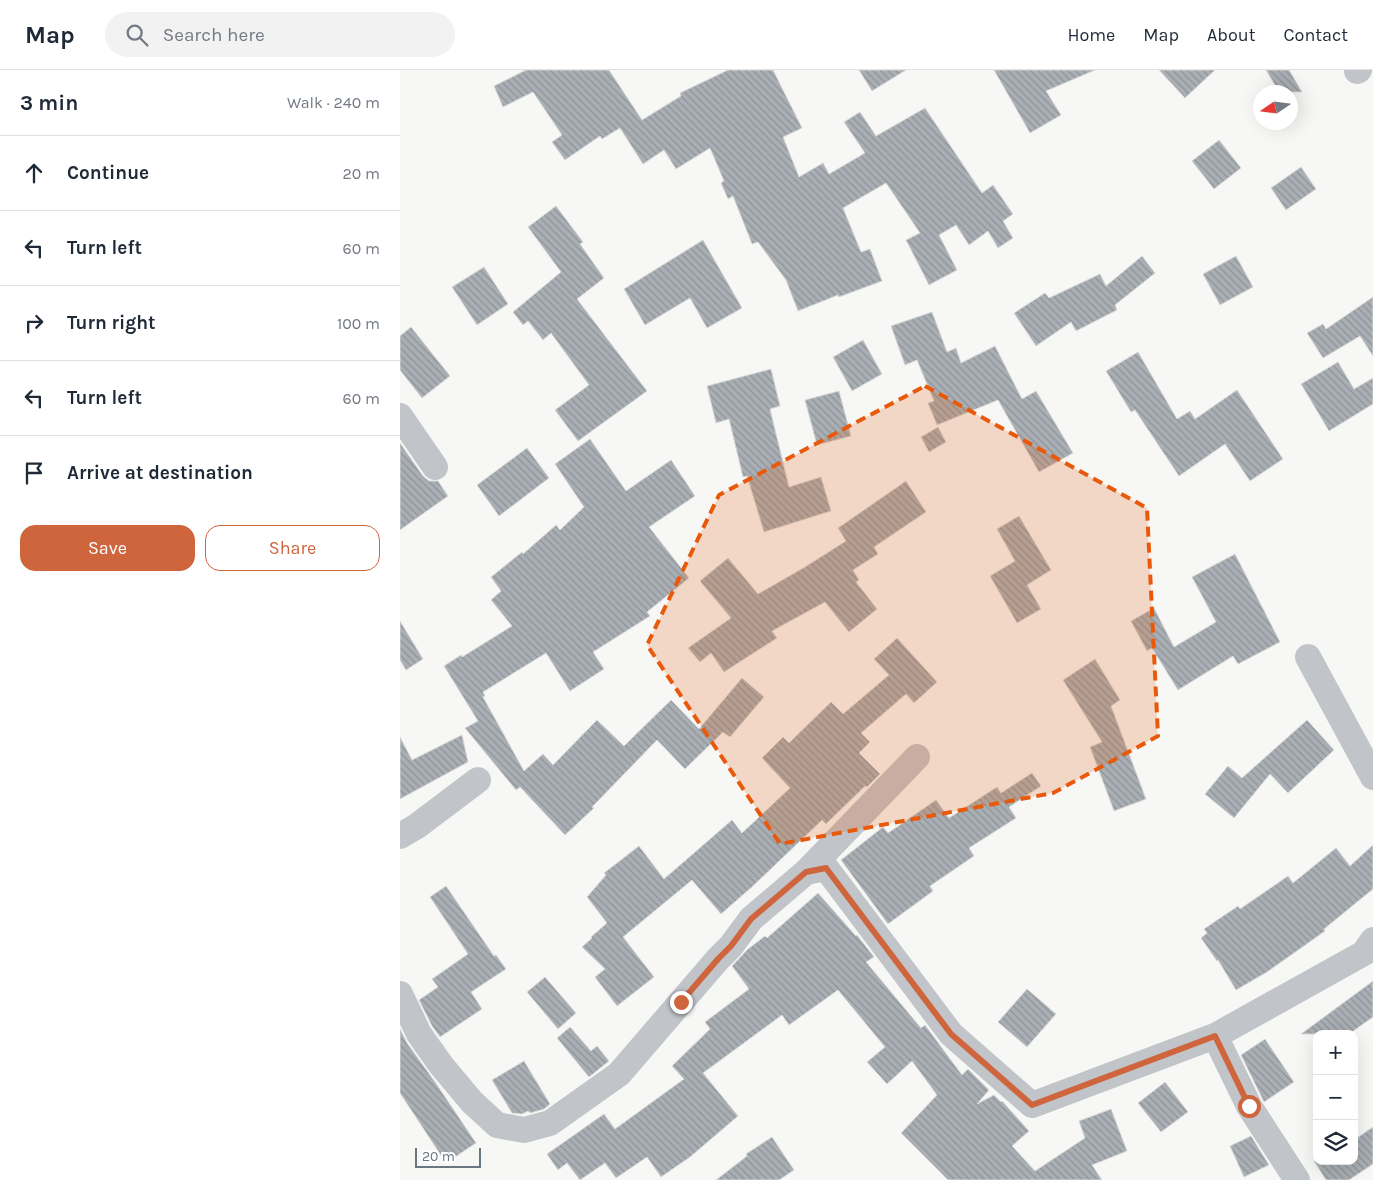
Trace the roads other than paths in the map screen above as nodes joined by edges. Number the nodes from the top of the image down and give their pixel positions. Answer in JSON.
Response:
{"nodes":[{"id":1,"x":400,"y":416,"type":"edge"},
{"id":2,"x":435,"y":468,"type":"dead end"},
{"id":3,"x":1308,"y":657,"type":"dead end"},
{"id":4,"x":917,"y":757,"type":"dead end"},
{"id":5,"x":1373,"y":777,"type":"edge"},
{"id":6,"x":478,"y":780,"type":"dead end"},
{"id":7,"x":400,"y":836,"type":"edge"},
{"id":8,"x":806,"y":872,"type":"junction"},
{"id":9,"x":1373,"y":940,"type":"edge"},
{"id":10,"x":400,"y":994,"type":"edge"},
{"id":11,"x":1215,"y":1036,"type":"junction"},
{"id":12,"x":1297,"y":1180,"type":"edge"}],
"edges":[{"from":1,"to":2,"type":"street"},
{"from":3,"to":5,"type":"street"},
{"from":4,"to":8,"type":"street"},
{"from":6,"to":7,"type":"street"},
{"from":8,"to":10,"type":"street"},
{"from":8,"to":11,"type":"street"},
{"from":9,"to":11,"type":"street"},
{"from":11,"to":12,"type":"street"}]}
